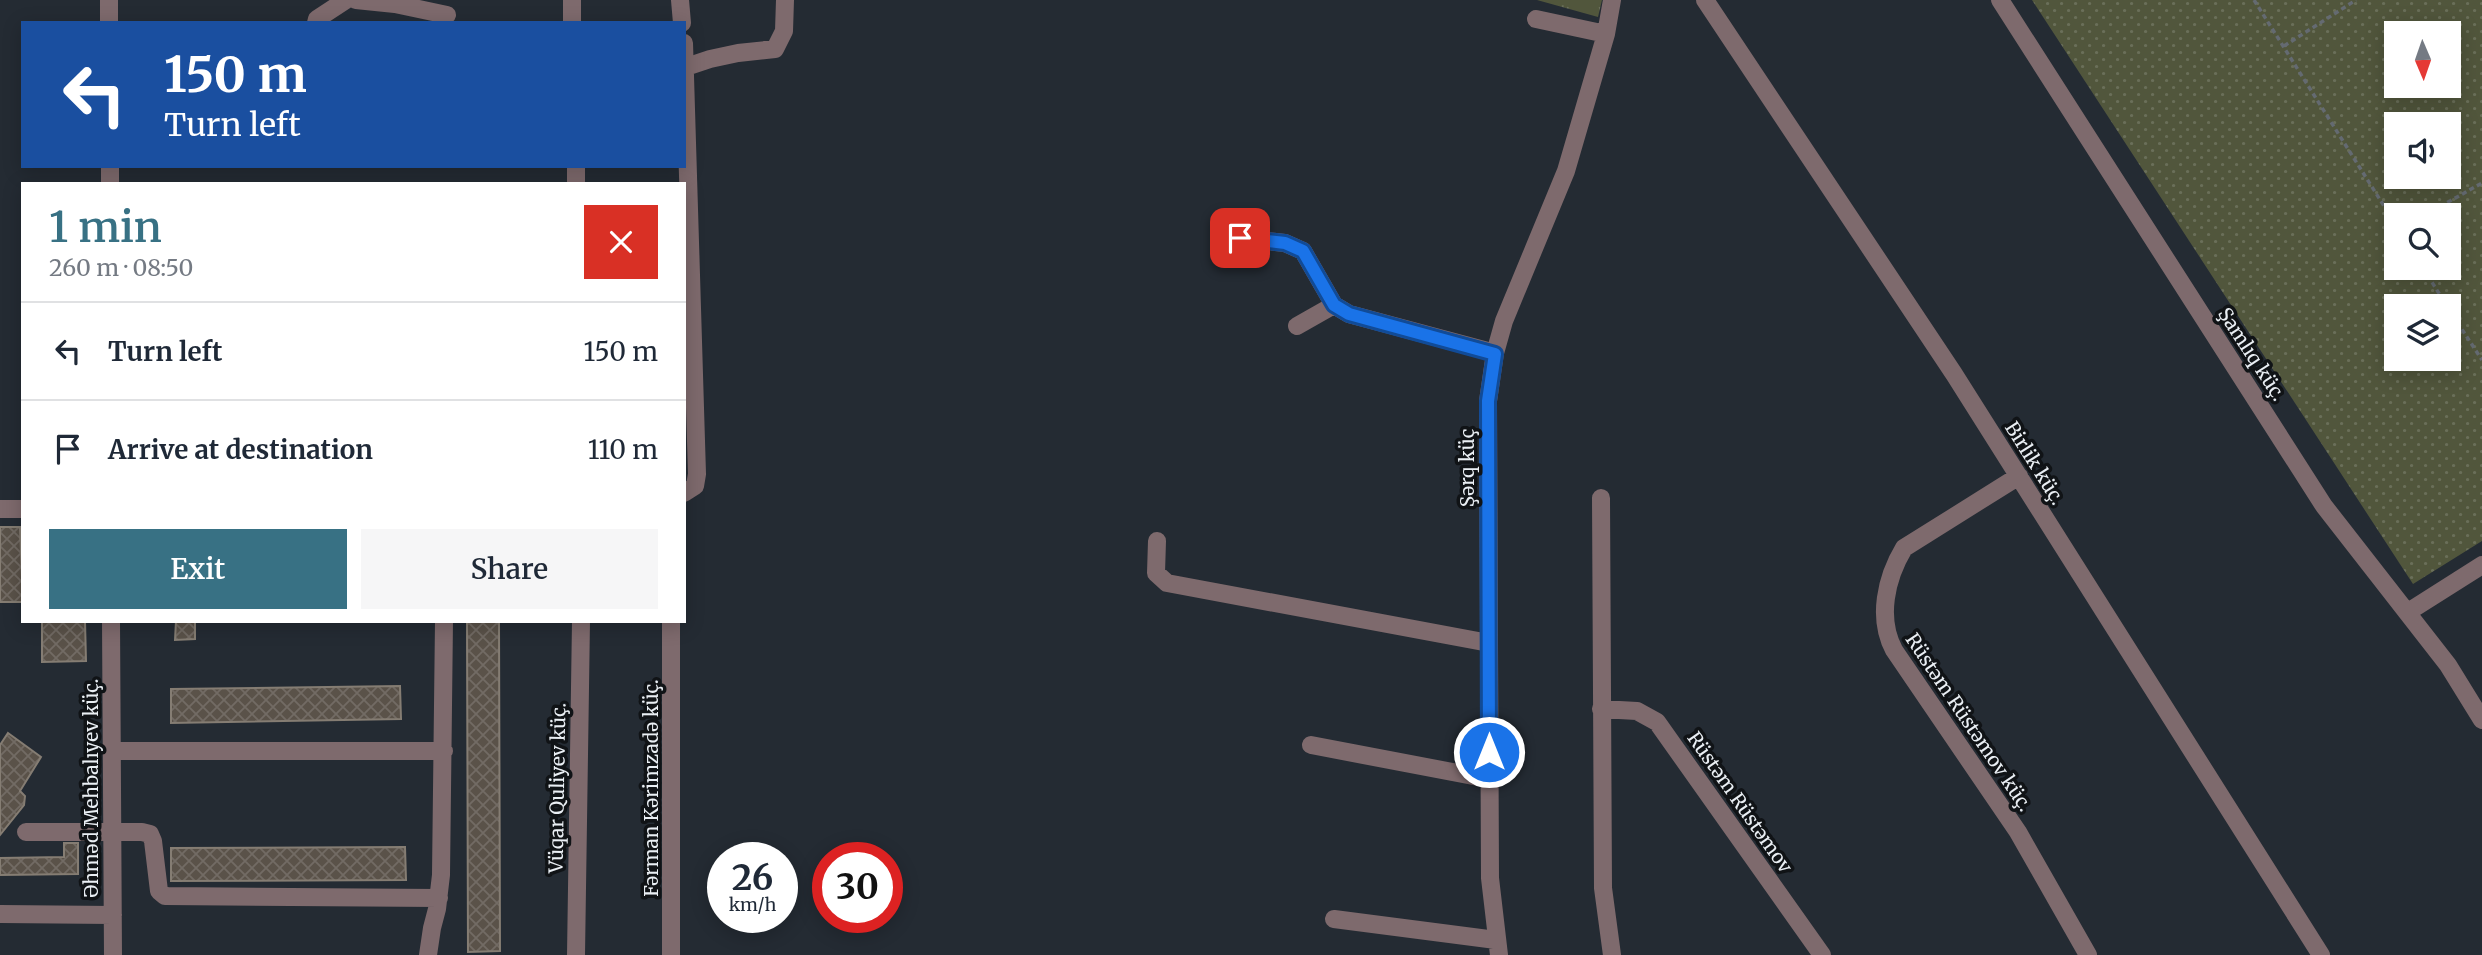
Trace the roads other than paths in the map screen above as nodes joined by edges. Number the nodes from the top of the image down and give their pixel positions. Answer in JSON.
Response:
{"nodes":[{"id":1,"x":109,"y":0,"type":"edge"},
{"id":2,"x":346,"y":0,"type":"edge"},
{"id":3,"x":356,"y":0,"type":"edge"},
{"id":4,"x":572,"y":0,"type":"edge"},
{"id":5,"x":680,"y":0,"type":"edge"},
{"id":6,"x":785,"y":0,"type":"edge"},
{"id":7,"x":1612,"y":0,"type":"edge"},
{"id":8,"x":1705,"y":0,"type":"edge"},
{"id":9,"x":2000,"y":0,"type":"edge"},
{"id":10,"x":447,"y":15,"type":"dead end"},
{"id":11,"x":1536,"y":19,"type":"dead end"},
{"id":12,"x":109,"y":21,"type":"edge"},
{"id":13,"x":316,"y":21,"type":"edge"},
{"id":14,"x":572,"y":21,"type":"edge"},
{"id":15,"x":682,"y":21,"type":"edge"},
{"id":16,"x":1605,"y":34,"type":"junction"},
{"id":17,"x":686,"y":59,"type":"edge"},
{"id":18,"x":687,"y":67,"type":"junction"},
{"id":19,"x":1240,"y":238,"type":"dead end"},
{"id":20,"x":1334,"y":305,"type":"junction"},
{"id":21,"x":1297,"y":326,"type":"dead end"},
{"id":22,"x":1495,"y":354,"type":"junction"},
{"id":23,"x":2019,"y":476,"type":"junction"},
{"id":24,"x":686,"y":491,"type":"edge"},
{"id":25,"x":1601,"y":498,"type":"dead end"},
{"id":26,"x":0,"y":509,"type":"edge"},
{"id":27,"x":21,"y":509,"type":"edge"},
{"id":28,"x":1157,"y":541,"type":"dead end"},
{"id":29,"x":2482,"y":565,"type":"edge"},
{"id":30,"x":2408,"y":612,"type":"junction"},
{"id":31,"x":111,"y":623,"type":"edge"},
{"id":32,"x":444,"y":623,"type":"edge"},
{"id":33,"x":581,"y":623,"type":"edge"},
{"id":34,"x":671,"y":623,"type":"edge"},
{"id":35,"x":1489,"y":643,"type":"junction"},
{"id":36,"x":1601,"y":709,"type":"junction"},
{"id":37,"x":2482,"y":720,"type":"edge"},
{"id":38,"x":1311,"y":745,"type":"dead end"},
{"id":39,"x":112,"y":751,"type":"junction"},
{"id":40,"x":444,"y":751,"type":"junction"},
{"id":41,"x":1489,"y":779,"type":"junction"},
{"id":42,"x":26,"y":832,"type":"dead end"},
{"id":43,"x":112,"y":833,"type":"junction"},
{"id":44,"x":439,"y":898,"type":"junction"},
{"id":45,"x":0,"y":914,"type":"edge"},
{"id":46,"x":113,"y":915,"type":"junction"},
{"id":47,"x":1334,"y":919,"type":"dead end"},
{"id":48,"x":1498,"y":947,"type":"edge"},
{"id":49,"x":113,"y":955,"type":"edge"},
{"id":50,"x":428,"y":955,"type":"edge"},
{"id":51,"x":576,"y":955,"type":"edge"},
{"id":52,"x":671,"y":955,"type":"edge"},
{"id":53,"x":1612,"y":955,"type":"edge"},
{"id":54,"x":1822,"y":955,"type":"edge"},
{"id":55,"x":2088,"y":955,"type":"edge"},
{"id":56,"x":2321,"y":955,"type":"edge"}],
"edges":[{"from":1,"to":12,"type":"street"},
{"from":2,"to":13,"type":"street"},
{"from":3,"to":10,"type":"street"},
{"from":4,"to":14,"type":"street"},
{"from":5,"to":15,"type":"street"},
{"from":6,"to":18,"type":"street"},
{"from":7,"to":16,"type":"street","name":"Şərq küç"},
{"from":8,"to":23,"type":"street","name":"Birlik küç."},
{"from":9,"to":30,"type":"street","name":"Şamlıq küç."},
{"from":11,"to":16,"type":"street"},
{"from":16,"to":22,"type":"street","name":"Şərq küç"},
{"from":17,"to":18,"type":"street"},
{"from":18,"to":24,"type":"street"},
{"from":19,"to":20,"type":"street"},
{"from":20,"to":21,"type":"street"},
{"from":20,"to":22,"type":"street"},
{"from":22,"to":35,"type":"street","name":"Şərq küç"},
{"from":23,"to":55,"type":"street","name":"Rüstəm Rüstəmov küç."},
{"from":23,"to":56,"type":"street","name":"Birlik küç."},
{"from":25,"to":36,"type":"street"},
{"from":26,"to":27,"type":"street"},
{"from":28,"to":35,"type":"street"},
{"from":29,"to":30,"type":"street"},
{"from":30,"to":37,"type":"street","name":"Şamlıq küç."},
{"from":31,"to":39,"type":"street","name":"Əhməd Mehbalıyev küç."},
{"from":32,"to":40,"type":"street"},
{"from":33,"to":51,"type":"street","name":"Vüqar Quliyev küç."},
{"from":34,"to":52,"type":"street","name":"Fərman Kərimzadə küç."},
{"from":35,"to":41,"type":"street","name":"Şərq küç"},
{"from":36,"to":53,"type":"street"},
{"from":36,"to":54,"type":"street","name":"Rüstəm Rüstəmov"},
{"from":38,"to":41,"type":"street"},
{"from":39,"to":40,"type":"street"},
{"from":39,"to":43,"type":"street","name":"Əhməd Mehbalıyev küç."},
{"from":40,"to":44,"type":"street"},
{"from":41,"to":48,"type":"street","name":"Şərq küç"},
{"from":42,"to":43,"type":"street"},
{"from":43,"to":44,"type":"street"},
{"from":43,"to":46,"type":"street","name":"Əhməd Mehbalıyev küç."},
{"from":44,"to":50,"type":"street"},
{"from":45,"to":46,"type":"street"},
{"from":46,"to":49,"type":"street","name":"Əhməd Mehbalıyev küç."},
{"from":47,"to":48,"type":"street"}]}
